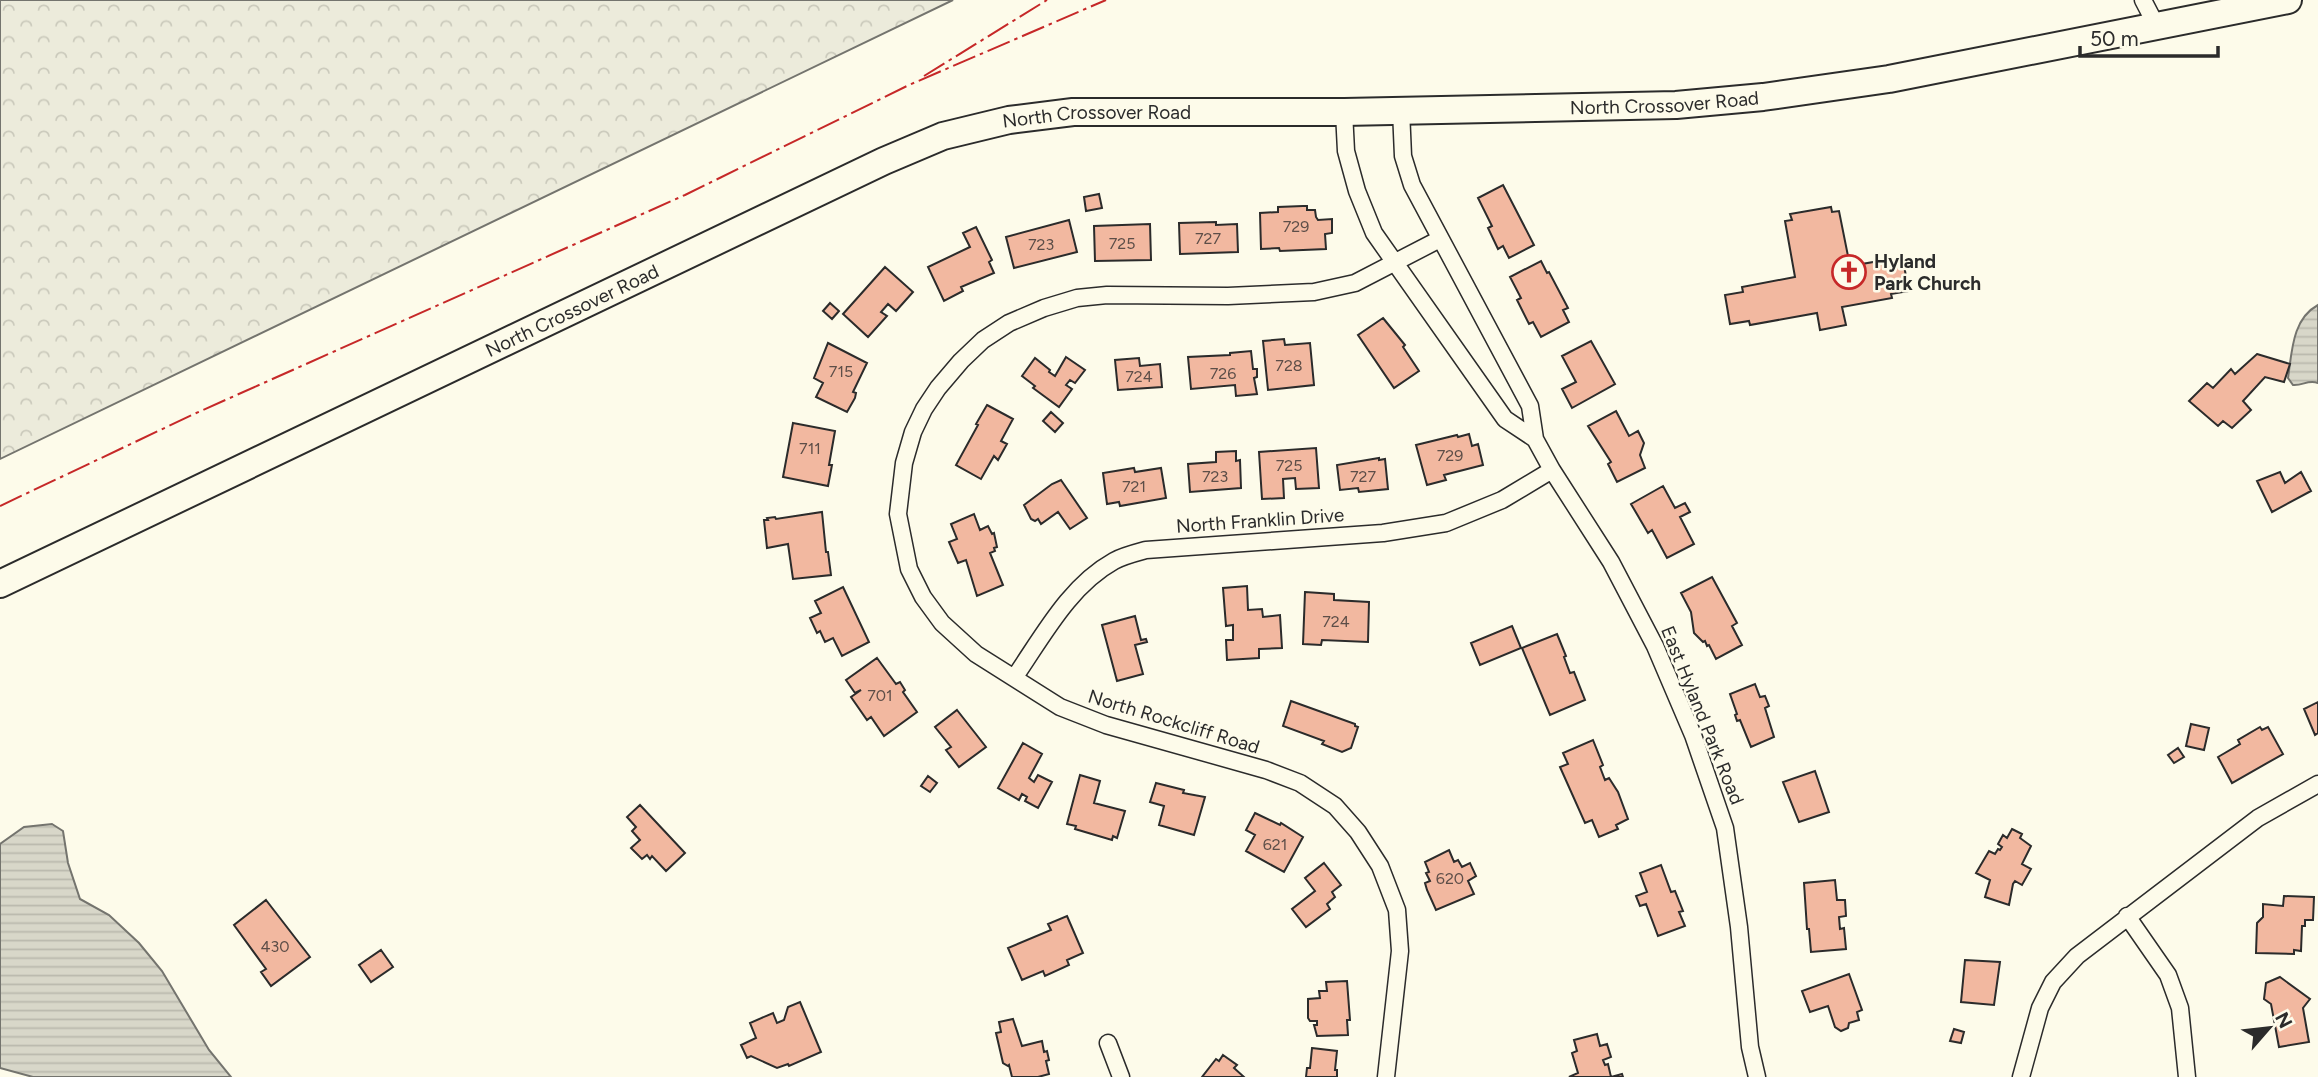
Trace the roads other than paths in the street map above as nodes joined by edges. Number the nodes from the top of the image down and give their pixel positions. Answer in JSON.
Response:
{"nodes":[{"id":1,"x":2143,"y":0,"type":"edge"},
{"id":2,"x":2288,"y":0,"type":"edge"},
{"id":3,"x":2157,"y":27,"type":"junction"},
{"id":4,"x":1401,"y":110,"type":"junction"},
{"id":5,"x":1344,"y":112,"type":"junction"},
{"id":6,"x":1440,"y":239,"type":"junction"},
{"id":7,"x":1394,"y":263,"type":"junction"},
{"id":8,"x":1535,"y":439,"type":"junction"},
{"id":9,"x":1552,"y":470,"type":"junction"},
{"id":10,"x":0,"y":584,"type":"edge"},
{"id":11,"x":1014,"y":678,"type":"junction"},
{"id":12,"x":2318,"y":785,"type":"edge"},
{"id":13,"x":2127,"y":916,"type":"junction"},
{"id":14,"x":1108,"y":1043,"type":"dead end"},
{"id":15,"x":1121,"y":1077,"type":"edge"},
{"id":16,"x":1385,"y":1077,"type":"edge"},
{"id":17,"x":1757,"y":1077,"type":"edge"},
{"id":18,"x":2021,"y":1077,"type":"edge"},
{"id":19,"x":2187,"y":1077,"type":"edge"}],
"edges":[{"from":1,"to":3,"type":"street"},
{"from":2,"to":3,"type":"main road","name":"North Crossover Road"},
{"from":3,"to":4,"type":"main road","name":"North Crossover Road"},
{"from":4,"to":5,"type":"main road","name":"North Crossover Road"},
{"from":4,"to":6,"type":"street","name":"East Hyland Park Road"},
{"from":5,"to":7,"type":"street","name":"East Hyland Park Road"},
{"from":5,"to":10,"type":"main road","name":"North Crossover Road"},
{"from":6,"to":7,"type":"street","name":"North Rockcliff Road"},
{"from":6,"to":8,"type":"street","name":"East Hyland Park Road"},
{"from":7,"to":8,"type":"street","name":"East Hyland Park Road"},
{"from":7,"to":11,"type":"street","name":"North Rockcliff Road"},
{"from":8,"to":9,"type":"street","name":"East Hyland Park Road"},
{"from":9,"to":11,"type":"street","name":"North Franklin Drive"},
{"from":9,"to":17,"type":"street","name":"East Hyland Park Road"},
{"from":11,"to":16,"type":"street","name":"North Rockcliff Road"},
{"from":12,"to":13,"type":"street"},
{"from":13,"to":18,"type":"street"},
{"from":13,"to":19,"type":"street"},
{"from":14,"to":15,"type":"street"}]}
